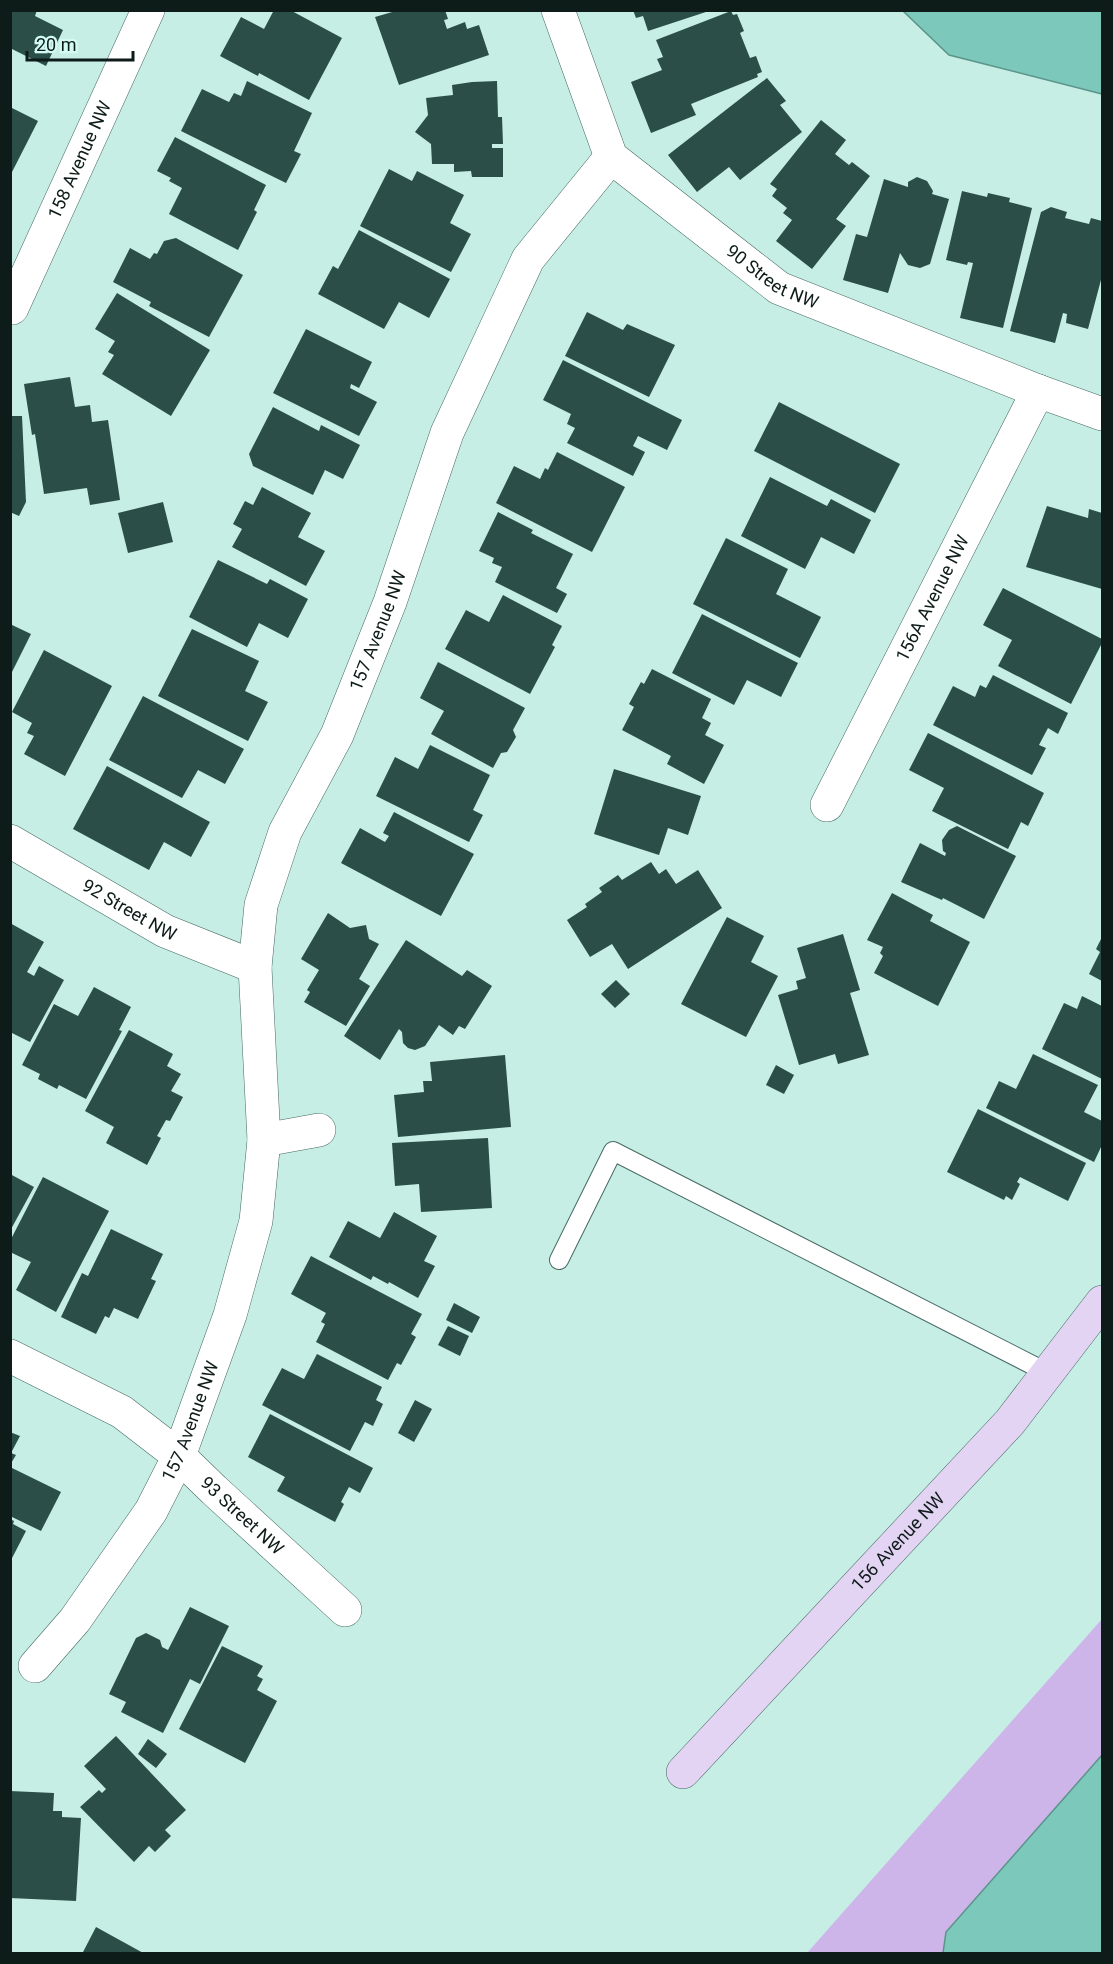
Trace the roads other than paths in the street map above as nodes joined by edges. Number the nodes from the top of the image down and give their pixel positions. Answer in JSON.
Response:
{"nodes":[{"id":1,"x":147,"y":10,"type":"edge"},
{"id":2,"x":558,"y":10,"type":"edge"},
{"id":3,"x":611,"y":157,"type":"junction"},
{"id":4,"x":11,"y":308,"type":"edge"},
{"id":5,"x":1038,"y":391,"type":"junction"},
{"id":6,"x":1102,"y":414,"type":"edge"},
{"id":7,"x":827,"y":805,"type":"dead end"},
{"id":8,"x":10,"y":842,"type":"edge"},
{"id":9,"x":255,"y":967,"type":"junction"},
{"id":10,"x":319,"y":1130,"type":"dead end"},
{"id":11,"x":264,"y":1140,"type":"junction"},
{"id":12,"x":559,"y":1260,"type":"dead end"},
{"id":13,"x":1102,"y":1302,"type":"edge"},
{"id":14,"x":10,"y":1356,"type":"edge"},
{"id":15,"x":1048,"y":1373,"type":"junction"},
{"id":16,"x":179,"y":1456,"type":"junction"},
{"id":17,"x":345,"y":1611,"type":"dead end"},
{"id":18,"x":35,"y":1666,"type":"dead end"},
{"id":19,"x":683,"y":1772,"type":"dead end"}],
"edges":[{"from":1,"to":4,"type":"street","name":"158 Avenue NW"},
{"from":2,"to":3,"type":"street"},
{"from":3,"to":5,"type":"street","name":"90 Street NW"},
{"from":3,"to":9,"type":"street","name":"157 Avenue NW"},
{"from":5,"to":6,"type":"street","name":"90 Street NW"},
{"from":5,"to":7,"type":"street","name":"156A Avenue NW"},
{"from":8,"to":9,"type":"street","name":"92 Street NW"},
{"from":9,"to":11,"type":"street","name":"157 Avenue NW"},
{"from":10,"to":11,"type":"street"},
{"from":11,"to":16,"type":"street","name":"157 Avenue NW"},
{"from":12,"to":15,"type":"lane"},
{"from":13,"to":15,"type":"street","name":"156 Avenue NW"},
{"from":14,"to":16,"type":"street","name":"93 Street NW"},
{"from":15,"to":19,"type":"street","name":"156 Avenue NW"},
{"from":16,"to":17,"type":"street","name":"93 Street NW"},
{"from":16,"to":18,"type":"street","name":"157 Avenue NW"}]}
